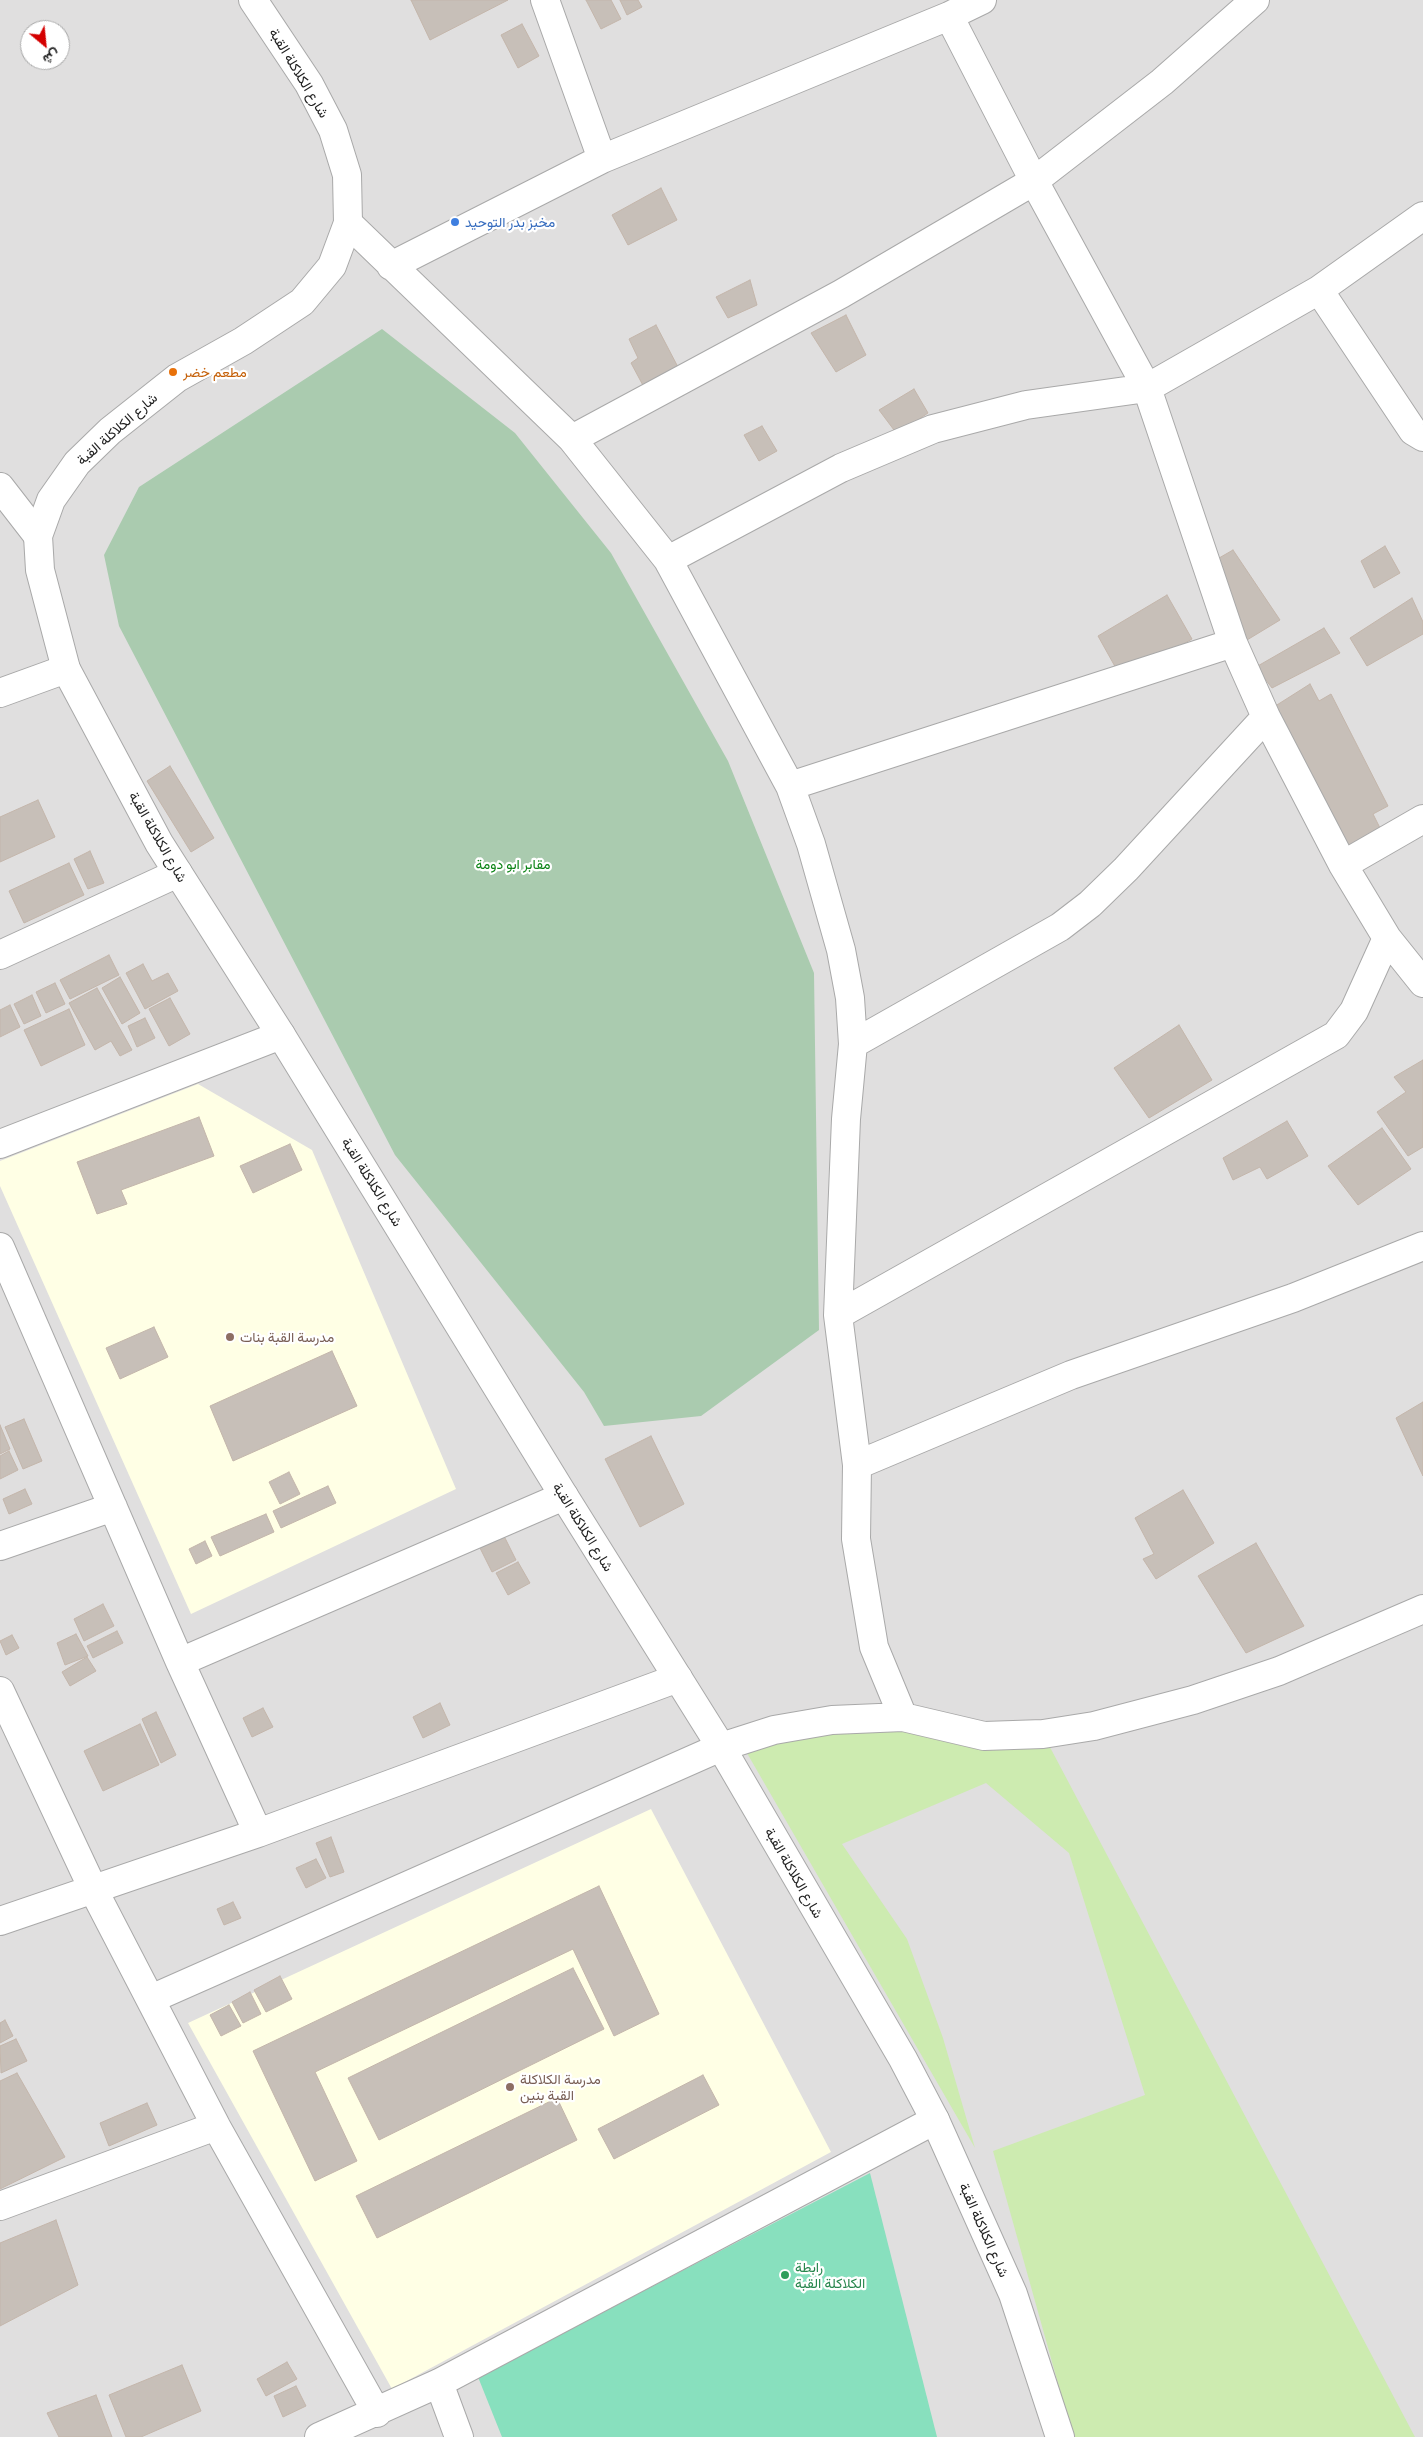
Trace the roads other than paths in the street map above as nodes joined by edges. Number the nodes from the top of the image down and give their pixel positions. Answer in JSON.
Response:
{"nodes":[{"id":1,"x":255,"y":0,"type":"edge"},
{"id":2,"x":546,"y":0,"type":"edge"},
{"id":3,"x":982,"y":0,"type":"edge"},
{"id":4,"x":1255,"y":0,"type":"edge"},
{"id":5,"x":949,"y":16,"type":"junction"},
{"id":6,"x":602,"y":159,"type":"junction"},
{"id":7,"x":1034,"y":181,"type":"junction"},
{"id":8,"x":1423,"y":216,"type":"edge"},
{"id":9,"x":348,"y":223,"type":"junction"},
{"id":10,"x":391,"y":266,"type":"junction"},
{"id":11,"x":1319,"y":290,"type":"junction"},
{"id":12,"x":1147,"y":388,"type":"junction"},
{"id":13,"x":1423,"y":437,"type":"edge"},
{"id":14,"x":572,"y":439,"type":"junction"},
{"id":15,"x":0,"y":487,"type":"edge"},
{"id":16,"x":38,"y":536,"type":"junction"},
{"id":17,"x":668,"y":560,"type":"junction"},
{"id":18,"x":1233,"y":643,"type":"junction"},
{"id":19,"x":66,"y":668,"type":"junction"},
{"id":20,"x":0,"y":693,"type":"edge"},
{"id":21,"x":1266,"y":717,"type":"junction"},
{"id":22,"x":790,"y":786,"type":"junction"},
{"id":23,"x":1423,"y":818,"type":"edge"},
{"id":24,"x":1343,"y":865,"type":"junction"},
{"id":25,"x":178,"y":873,"type":"junction"},
{"id":26,"x":1387,"y":938,"type":"junction"},
{"id":27,"x":0,"y":955,"type":"edge"},
{"id":28,"x":1423,"y":983,"type":"edge"},
{"id":29,"x":281,"y":1035,"type":"junction"},
{"id":30,"x":853,"y":1044,"type":"junction"},
{"id":31,"x":0,"y":1144,"type":"edge"},
{"id":32,"x":1423,"y":1246,"type":"edge"},
{"id":33,"x":0,"y":1247,"type":"edge"},
{"id":34,"x":838,"y":1315,"type":"junction"},
{"id":35,"x":857,"y":1465,"type":"junction"},
{"id":36,"x":564,"y":1496,"type":"junction"},
{"id":37,"x":113,"y":1507,"type":"junction"},
{"id":38,"x":0,"y":1546,"type":"edge"},
{"id":39,"x":1423,"y":1609,"type":"edge"},
{"id":40,"x":180,"y":1662,"type":"junction"},
{"id":41,"x":678,"y":1678,"type":"junction"},
{"id":42,"x":0,"y":1691,"type":"edge"},
{"id":43,"x":903,"y":1717,"type":"junction"},
{"id":44,"x":721,"y":1747,"type":"junction"},
{"id":45,"x":258,"y":1833,"type":"junction"},
{"id":46,"x":93,"y":1888,"type":"junction"},
{"id":47,"x":0,"y":1921,"type":"edge"},
{"id":48,"x":151,"y":2000,"type":"junction"},
{"id":49,"x":934,"y":2120,"type":"junction"},
{"id":50,"x":216,"y":2126,"type":"junction"},
{"id":51,"x":0,"y":2206,"type":"edge"},
{"id":52,"x":439,"y":2383,"type":"junction"},
{"id":53,"x":377,"y":2413,"type":"junction"},
{"id":54,"x":319,"y":2437,"type":"edge"},
{"id":55,"x":459,"y":2437,"type":"edge"},
{"id":56,"x":1060,"y":2437,"type":"edge"}],
"edges":[{"from":1,"to":9,"type":"street","name":"شارع الكلاكلة القبة"},
{"from":2,"to":6,"type":"street"},
{"from":3,"to":5,"type":"street"},
{"from":4,"to":7,"type":"street"},
{"from":5,"to":6,"type":"street"},
{"from":5,"to":7,"type":"street"},
{"from":6,"to":10,"type":"street"},
{"from":7,"to":12,"type":"street"},
{"from":7,"to":14,"type":"street"},
{"from":8,"to":11,"type":"street"},
{"from":9,"to":10,"type":"street"},
{"from":9,"to":16,"type":"street","name":"شارع الكلاكلة القبة"},
{"from":10,"to":14,"type":"street"},
{"from":11,"to":12,"type":"street"},
{"from":11,"to":13,"type":"street"},
{"from":12,"to":17,"type":"street"},
{"from":12,"to":18,"type":"street"},
{"from":14,"to":17,"type":"street"},
{"from":15,"to":16,"type":"street"},
{"from":16,"to":19,"type":"street","name":"شارع الكلاكلة القبة"},
{"from":17,"to":22,"type":"street"},
{"from":18,"to":21,"type":"street"},
{"from":18,"to":22,"type":"street"},
{"from":19,"to":20,"type":"street"},
{"from":19,"to":25,"type":"street","name":"شارع الكلاكلة القبة"},
{"from":21,"to":24,"type":"street"},
{"from":21,"to":30,"type":"street"},
{"from":22,"to":30,"type":"street"},
{"from":23,"to":24,"type":"street"},
{"from":24,"to":26,"type":"street"},
{"from":25,"to":27,"type":"street"},
{"from":25,"to":29,"type":"street","name":"شارع الكلاكلة القبة"},
{"from":26,"to":28,"type":"street"},
{"from":26,"to":34,"type":"street"},
{"from":29,"to":31,"type":"street"},
{"from":29,"to":36,"type":"street","name":"شارع الكلاكلة القبة"},
{"from":30,"to":34,"type":"street"},
{"from":32,"to":35,"type":"street"},
{"from":33,"to":37,"type":"street"},
{"from":34,"to":35,"type":"street"},
{"from":35,"to":43,"type":"street"},
{"from":36,"to":40,"type":"street"},
{"from":36,"to":41,"type":"street","name":"شارع الكلاكلة القبة"},
{"from":37,"to":38,"type":"street"},
{"from":37,"to":40,"type":"street"},
{"from":39,"to":43,"type":"street"},
{"from":40,"to":45,"type":"street"},
{"from":41,"to":44,"type":"street","name":"شارع الكلاكلة القبة"},
{"from":41,"to":45,"type":"street"},
{"from":42,"to":46,"type":"street"},
{"from":43,"to":44,"type":"street"},
{"from":44,"to":48,"type":"street"},
{"from":44,"to":49,"type":"street","name":"شارع الكلاكلة القبة"},
{"from":45,"to":46,"type":"street"},
{"from":46,"to":47,"type":"street"},
{"from":46,"to":48,"type":"street"},
{"from":48,"to":50,"type":"street"},
{"from":49,"to":52,"type":"street"},
{"from":49,"to":56,"type":"street","name":"شارع الكلاكلة القبة"},
{"from":50,"to":51,"type":"street"},
{"from":50,"to":53,"type":"street"},
{"from":52,"to":53,"type":"street"},
{"from":52,"to":55,"type":"street"},
{"from":53,"to":54,"type":"street"}]}
